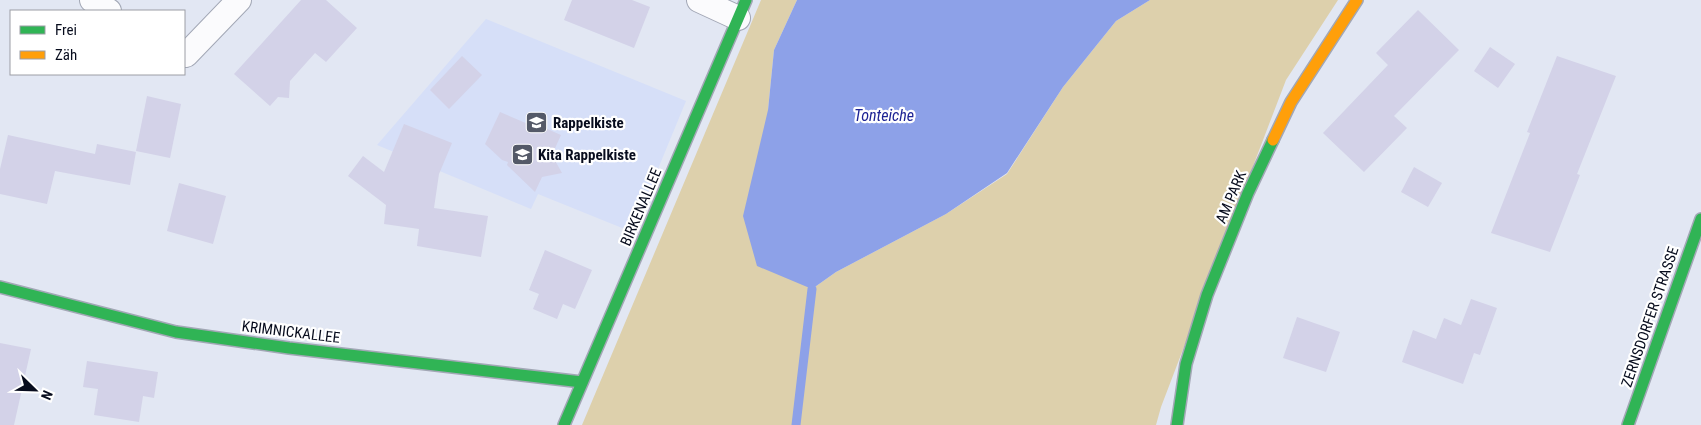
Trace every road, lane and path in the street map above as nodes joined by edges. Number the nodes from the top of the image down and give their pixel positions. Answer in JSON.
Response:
{"nodes":[{"id":1,"x":92,"y":0,"type":"edge"},
{"id":2,"x":238,"y":0,"type":"edge"},
{"id":3,"x":699,"y":0,"type":"edge"},
{"id":4,"x":1357,"y":0,"type":"edge"},
{"id":5,"x":742,"y":9,"type":"edge"},
{"id":6,"x":107,"y":10,"type":"edge"},
{"id":7,"x":185,"y":54,"type":"edge"},
{"id":8,"x":1701,"y":220,"type":"edge"},
{"id":9,"x":0,"y":286,"type":"edge"},
{"id":10,"x":582,"y":382,"type":"junction"},
{"id":11,"x":564,"y":425,"type":"edge"},
{"id":12,"x":1177,"y":425,"type":"edge"},
{"id":13,"x":1628,"y":425,"type":"edge"}],
"edges":[{"from":1,"to":6,"type":"street"},
{"from":2,"to":7,"type":"street"},
{"from":3,"to":5,"type":"street"},
{"from":4,"to":12,"type":"street","name":"AM PARK"},
{"from":5,"to":10,"type":"street","name":"BIRKENALLEE"},
{"from":8,"to":13,"type":"street","name":"ZERNSDORFER STRASSE"},
{"from":9,"to":10,"type":"street","name":"KRIMNICKALLEE"},
{"from":10,"to":11,"type":"street","name":"BIRKENALLEE"}]}
